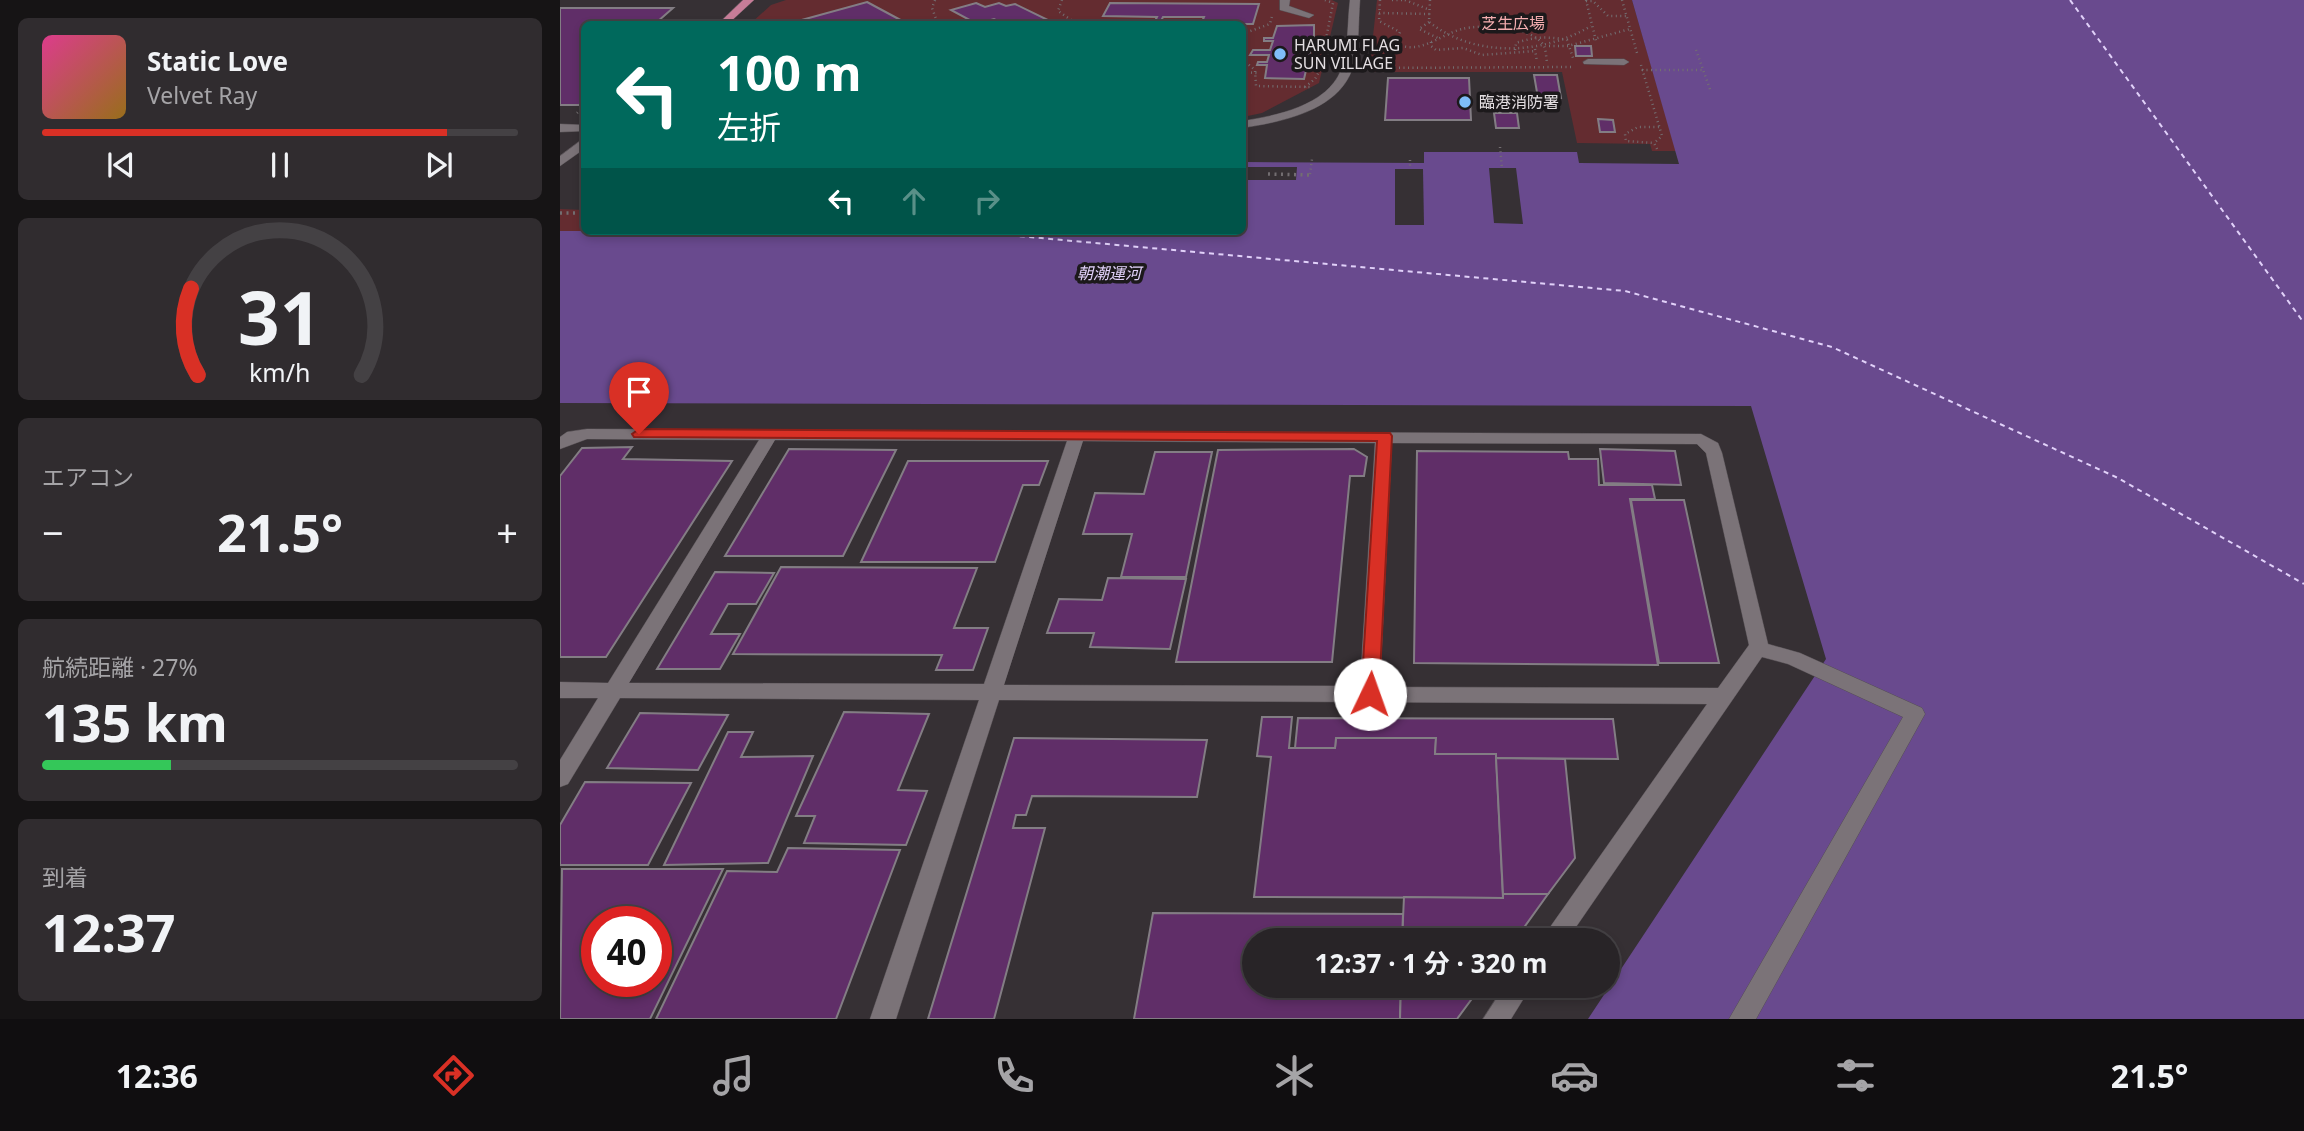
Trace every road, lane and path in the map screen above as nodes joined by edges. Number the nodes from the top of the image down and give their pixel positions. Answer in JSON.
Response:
{"nodes":[{"id":1,"x":749,"y":0,"type":"edge"},
{"id":2,"x":935,"y":0,"type":"edge"},
{"id":3,"x":1062,"y":0,"type":"edge"},
{"id":4,"x":1285,"y":0,"type":"edge"},
{"id":5,"x":1325,"y":0,"type":"edge"},
{"id":6,"x":1355,"y":0,"type":"edge"},
{"id":7,"x":1380,"y":0,"type":"edge"},
{"id":8,"x":1392,"y":0,"type":"edge"},
{"id":9,"x":1406,"y":0,"type":"edge"},
{"id":10,"x":1430,"y":0,"type":"edge"},
{"id":11,"x":1586,"y":0,"type":"edge"},
{"id":12,"x":1622,"y":0,"type":"edge"},
{"id":13,"x":1273,"y":12,"type":"dead end"},
{"id":14,"x":1430,"y":12,"type":"junction"},
{"id":15,"x":1379,"y":13,"type":"junction"},
{"id":16,"x":1309,"y":15,"type":"dead end"},
{"id":17,"x":1626,"y":16,"type":"junction"},
{"id":18,"x":726,"y":21,"type":"edge"},
{"id":19,"x":937,"y":21,"type":"edge"},
{"id":20,"x":1073,"y":21,"type":"edge"},
{"id":21,"x":1429,"y":22,"type":"junction"},
{"id":22,"x":1591,"y":26,"type":"junction"},
{"id":23,"x":1630,"y":29,"type":"junction"},
{"id":24,"x":1246,"y":33,"type":"edge"},
{"id":25,"x":1445,"y":35,"type":"junction"},
{"id":26,"x":1438,"y":38,"type":"junction"},
{"id":27,"x":1535,"y":39,"type":"junction"},
{"id":28,"x":1567,"y":40,"type":"junction"},
{"id":29,"x":1595,"y":40,"type":"junction"},
{"id":30,"x":1431,"y":42,"type":"junction"},
{"id":31,"x":1469,"y":43,"type":"junction"},
{"id":32,"x":1544,"y":46,"type":"junction"},
{"id":33,"x":1569,"y":46,"type":"junction"},
{"id":34,"x":1463,"y":48,"type":"junction"},
{"id":35,"x":1535,"y":49,"type":"junction"},
{"id":36,"x":1311,"y":50,"type":"dead end"},
{"id":37,"x":1324,"y":50,"type":"junction"},
{"id":38,"x":1515,"y":50,"type":"junction"},
{"id":39,"x":1696,"y":50,"type":"dead end"},
{"id":40,"x":1246,"y":61,"type":"edge"},
{"id":41,"x":1537,"y":62,"type":"dead end"},
{"id":42,"x":1547,"y":62,"type":"dead end"},
{"id":43,"x":1574,"y":62,"type":"dead end"},
{"id":44,"x":1602,"y":62,"type":"junction"},
{"id":45,"x":1582,"y":64,"type":"joint"},
{"id":46,"x":1628,"y":65,"type":"joint"},
{"id":47,"x":1362,"y":68,"type":"dead end"},
{"id":48,"x":1642,"y":69,"type":"junction"},
{"id":49,"x":1703,"y":71,"type":"junction"},
{"id":50,"x":1246,"y":72,"type":"edge"},
{"id":51,"x":1257,"y":73,"type":"junction"},
{"id":52,"x":1305,"y":87,"type":"junction"},
{"id":53,"x":1335,"y":88,"type":"junction"},
{"id":54,"x":1711,"y":92,"type":"dead end"},
{"id":55,"x":1246,"y":124,"type":"edge"},
{"id":56,"x":1659,"y":127,"type":"junction"},
{"id":57,"x":560,"y":128,"type":"edge"},
{"id":58,"x":581,"y":128,"type":"edge"},
{"id":59,"x":1654,"y":143,"type":"junction"},
{"id":60,"x":581,"y":146,"type":"edge"},
{"id":61,"x":1500,"y":147,"type":"dead end"},
{"id":62,"x":1657,"y":149,"type":"dead end"},
{"id":63,"x":1312,"y":159,"type":"dead end"},
{"id":64,"x":1410,"y":160,"type":"dead end"},
{"id":65,"x":560,"y":162,"type":"edge"},
{"id":66,"x":1502,"y":168,"type":"dead end"},
{"id":67,"x":1410,"y":169,"type":"dead end"},
{"id":68,"x":1268,"y":174,"type":"dead end"},
{"id":69,"x":560,"y":213,"type":"edge"},
{"id":70,"x":581,"y":213,"type":"edge"},
{"id":71,"x":770,"y":435,"type":"junction"},
{"id":72,"x":1077,"y":435,"type":"junction"},
{"id":73,"x":1384,"y":436,"type":"junction"},
{"id":74,"x":560,"y":444,"type":"edge"},
{"id":75,"x":1758,"y":649,"type":"junction"},
{"id":76,"x":560,"y":690,"type":"edge"},
{"id":77,"x":614,"y":690,"type":"junction"},
{"id":78,"x":990,"y":692,"type":"junction"},
{"id":79,"x":1370,"y":694,"type":"junction"},
{"id":80,"x":1725,"y":696,"type":"junction"},
{"id":81,"x":560,"y":778,"type":"edge"},
{"id":82,"x":1561,"y":928,"type":"edge"},
{"id":83,"x":1511,"y":998,"type":"edge"},
{"id":84,"x":883,"y":1019,"type":"edge"},
{"id":85,"x":1496,"y":1019,"type":"edge"},
{"id":86,"x":1742,"y":1019,"type":"edge"}],
"edges":[{"from":1,"to":18,"type":"main road"},
{"from":2,"to":19,"type":"path"},
{"from":3,"to":20,"type":"path"},
{"from":4,"to":16,"type":"street"},
{"from":5,"to":37,"type":"path"},
{"from":6,"to":53,"type":"street"},
{"from":7,"to":15,"type":"path"},
{"from":8,"to":9,"type":"path"},
{"from":9,"to":14,"type":"path"},
{"from":10,"to":14,"type":"path"},
{"from":11,"to":17,"type":"path"},
{"from":11,"to":22,"type":"path"},
{"from":12,"to":17,"type":"path"},
{"from":13,"to":24,"type":"path"},
{"from":14,"to":15,"type":"path"},
{"from":14,"to":21,"type":"path"},
{"from":15,"to":30,"type":"path"},
{"from":17,"to":23,"type":"path"},
{"from":21,"to":25,"type":"path"},
{"from":21,"to":26,"type":"path"},
{"from":22,"to":28,"type":"path"},
{"from":22,"to":29,"type":"path"},
{"from":23,"to":29,"type":"path"},
{"from":23,"to":48,"type":"path"},
{"from":25,"to":26,"type":"path"},
{"from":25,"to":27,"type":"path"},
{"from":25,"to":31,"type":"path"},
{"from":26,"to":30,"type":"path"},
{"from":27,"to":28,"type":"path"},
{"from":27,"to":32,"type":"path"},
{"from":27,"to":38,"type":"path"},
{"from":28,"to":32,"type":"path"},
{"from":28,"to":33,"type":"path"},
{"from":29,"to":33,"type":"path"},
{"from":29,"to":44,"type":"path"},
{"from":30,"to":34,"type":"path"},
{"from":31,"to":34,"type":"path"},
{"from":31,"to":38,"type":"path"},
{"from":32,"to":33,"type":"path"},
{"from":32,"to":35,"type":"path"},
{"from":32,"to":42,"type":"path"},
{"from":33,"to":43,"type":"path"},
{"from":34,"to":38,"type":"path"},
{"from":35,"to":38,"type":"path"},
{"from":35,"to":41,"type":"path"},
{"from":36,"to":37,"type":"path"},
{"from":37,"to":52,"type":"path"},
{"from":39,"to":49,"type":"path"},
{"from":40,"to":51,"type":"path"},
{"from":44,"to":45,"type":"street"},
{"from":44,"to":46,"type":"street"},
{"from":45,"to":47,"type":"path"},
{"from":46,"to":48,"type":"path"},
{"from":48,"to":49,"type":"path"},
{"from":48,"to":56,"type":"path"},
{"from":49,"to":54,"type":"path"},
{"from":50,"to":51,"type":"path"},
{"from":51,"to":52,"type":"path"},
{"from":52,"to":53,"type":"path"},
{"from":53,"to":55,"type":"street"},
{"from":56,"to":59,"type":"path"},
{"from":56,"to":59,"type":"path"},
{"from":57,"to":58,"type":"street"},
{"from":59,"to":62,"type":"path"},
{"from":60,"to":65,"type":"street"},
{"from":61,"to":66,"type":"path"},
{"from":63,"to":68,"type":"path"},
{"from":64,"to":67,"type":"path"},
{"from":69,"to":70,"type":"path"},
{"from":71,"to":72,"type":"street"},
{"from":71,"to":74,"type":"street"},
{"from":71,"to":77,"type":"street"},
{"from":72,"to":73,"type":"street"},
{"from":72,"to":78,"type":"street"},
{"from":73,"to":75,"type":"street"},
{"from":73,"to":79,"type":"street"},
{"from":75,"to":80,"type":"street"},
{"from":75,"to":86,"type":"street"},
{"from":76,"to":77,"type":"street"},
{"from":77,"to":78,"type":"street"},
{"from":77,"to":81,"type":"street"},
{"from":78,"to":79,"type":"street"},
{"from":78,"to":84,"type":"street"},
{"from":79,"to":80,"type":"street"},
{"from":80,"to":82,"type":"street"},
{"from":83,"to":85,"type":"street"}]}
